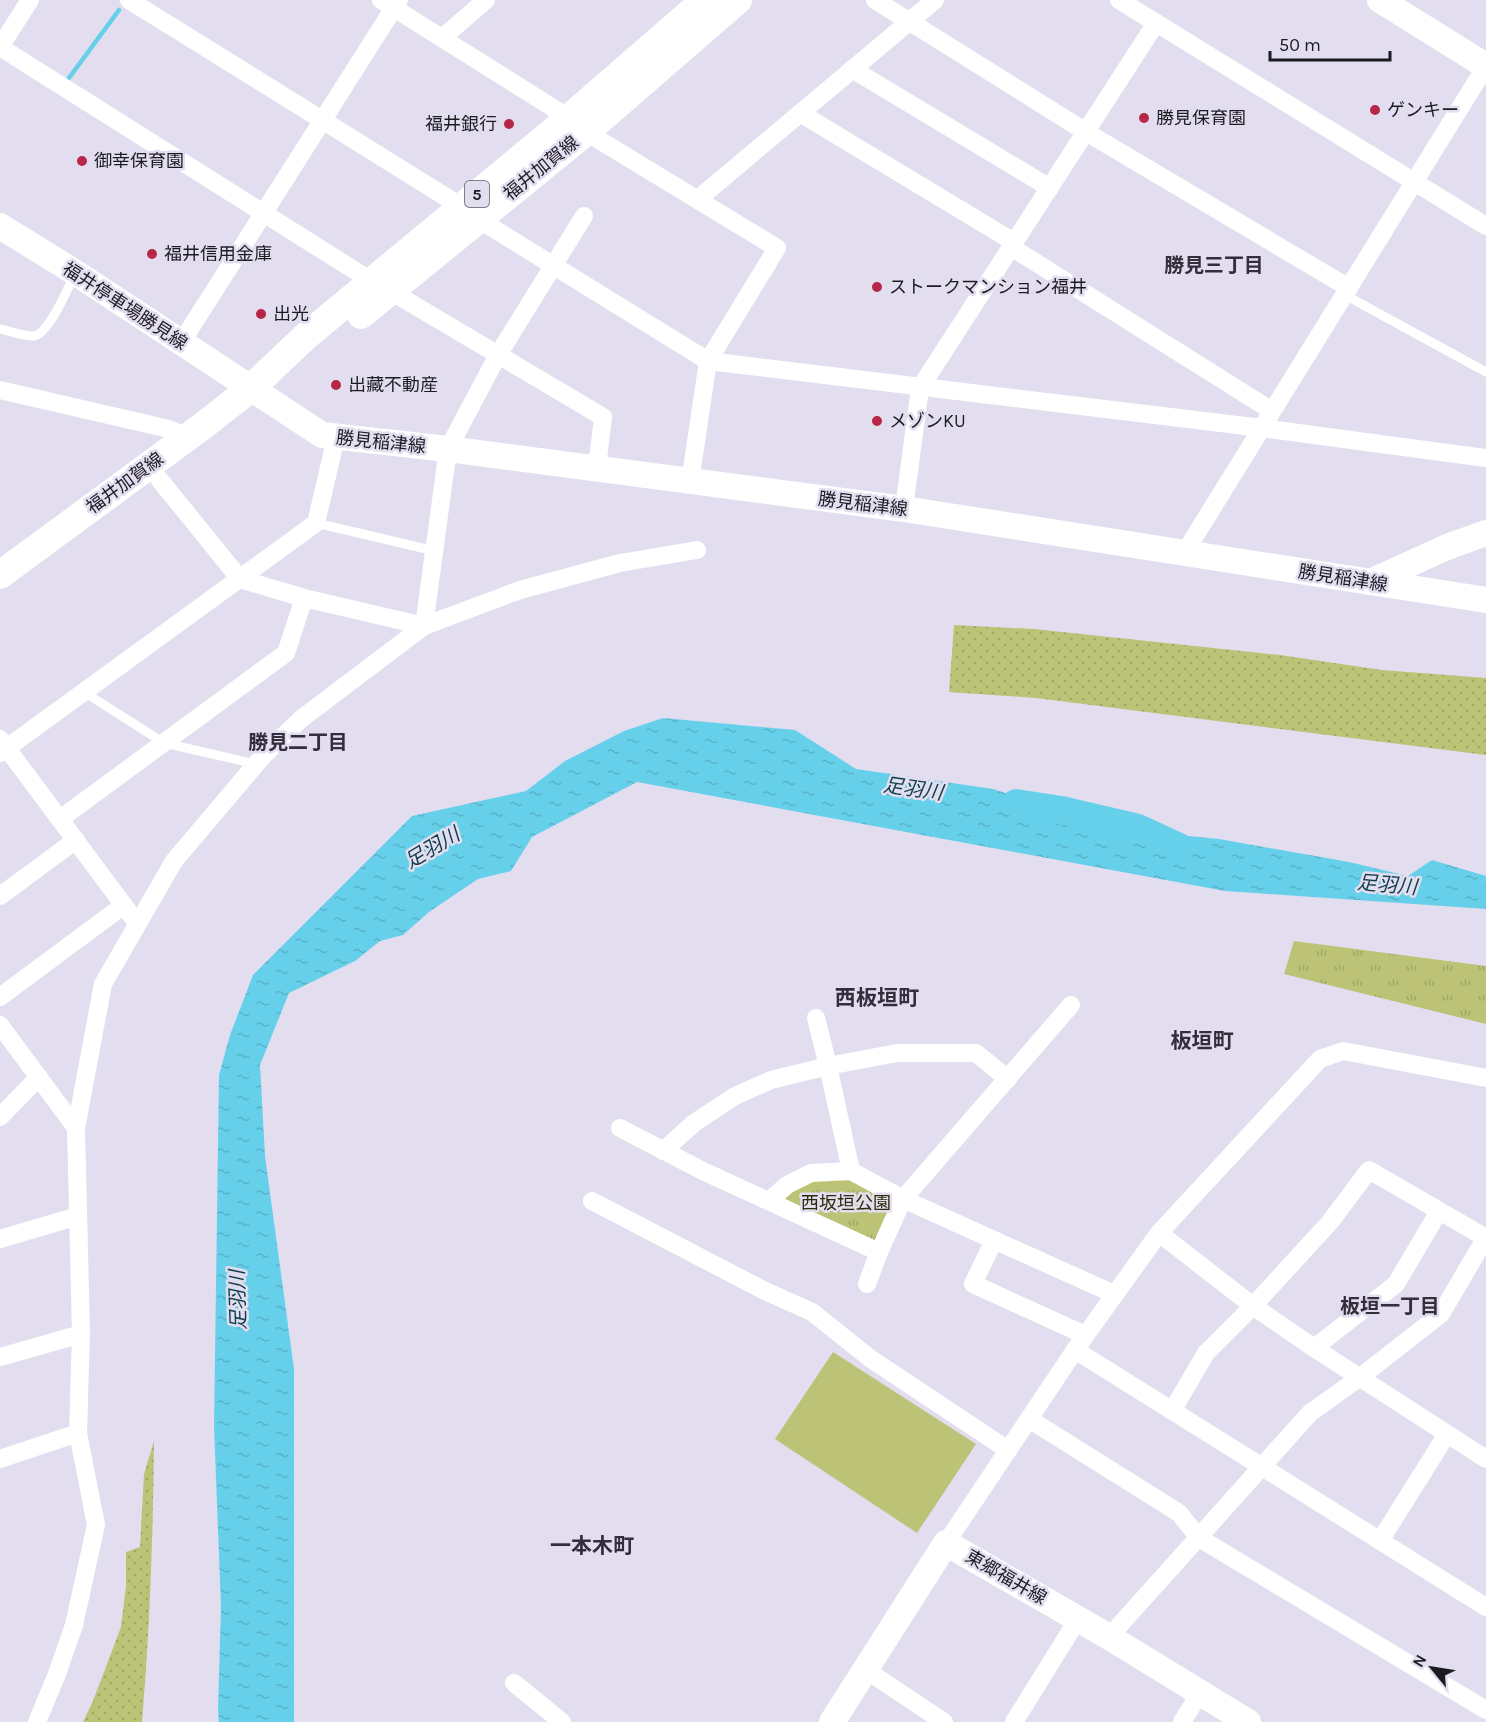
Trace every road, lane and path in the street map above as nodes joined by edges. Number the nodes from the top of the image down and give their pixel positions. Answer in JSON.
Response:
{"nodes":[{"id":1,"x":30,"y":0,"type":"edge"},
{"id":2,"x":129,"y":0,"type":"edge"},
{"id":3,"x":486,"y":0,"type":"edge"},
{"id":4,"x":705,"y":0,"type":"edge"},
{"id":5,"x":738,"y":0,"type":"edge"},
{"id":6,"x":875,"y":0,"type":"edge"},
{"id":7,"x":935,"y":0,"type":"edge"},
{"id":8,"x":1119,"y":0,"type":"edge"},
{"id":9,"x":1380,"y":0,"type":"edge"},
{"id":10,"x":392,"y":3,"type":"edge"},
{"id":11,"x":909,"y":22,"type":"junction"},
{"id":12,"x":1156,"y":23,"type":"junction"},
{"id":13,"x":442,"y":38,"type":"junction"},
{"id":14,"x":0,"y":47,"type":"edge"},
{"id":15,"x":1486,"y":66,"type":"edge"},
{"id":16,"x":852,"y":69,"type":"junction"},
{"id":17,"x":800,"y":113,"type":"junction"},
{"id":18,"x":323,"y":120,"type":"junction"},
{"id":19,"x":578,"y":125,"type":"junction"},
{"id":20,"x":1086,"y":132,"type":"junction"},
{"id":21,"x":1414,"y":182,"type":"junction"},
{"id":22,"x":1050,"y":188,"type":"junction"},
{"id":23,"x":698,"y":199,"type":"junction"},
{"id":24,"x":264,"y":212,"type":"junction"},
{"id":25,"x":470,"y":213,"type":"junction"},
{"id":26,"x":584,"y":216,"type":"dead end"},
{"id":27,"x":0,"y":226,"type":"edge"},
{"id":28,"x":1486,"y":226,"type":"edge"},
{"id":29,"x":1012,"y":245,"type":"junction"},
{"id":30,"x":552,"y":266,"type":"junction"},
{"id":31,"x":76,"y":273,"type":"junction"},
{"id":32,"x":382,"y":287,"type":"junction"},
{"id":33,"x":1347,"y":291,"type":"junction"},
{"id":34,"x":0,"y":329,"type":"edge"},
{"id":35,"x":181,"y":343,"type":"junction"},
{"id":36,"x":498,"y":355,"type":"junction"},
{"id":37,"x":708,"y":362,"type":"junction"},
{"id":38,"x":1486,"y":372,"type":"edge"},
{"id":39,"x":920,"y":388,"type":"junction"},
{"id":40,"x":250,"y":389,"type":"junction"},
{"id":41,"x":0,"y":390,"type":"edge"},
{"id":42,"x":1272,"y":411,"type":"junction"},
{"id":43,"x":1262,"y":428,"type":"junction"},
{"id":44,"x":188,"y":437,"type":"junction"},
{"id":45,"x":336,"y":438,"type":"junction"},
{"id":46,"x":448,"y":449,"type":"junction"},
{"id":47,"x":1486,"y":458,"type":"edge"},
{"id":48,"x":597,"y":468,"type":"junction"},
{"id":49,"x":159,"y":479,"type":"dead end"},
{"id":50,"x":690,"y":482,"type":"junction"},
{"id":51,"x":904,"y":509,"type":"junction"},
{"id":52,"x":316,"y":523,"type":"junction"},
{"id":53,"x":1486,"y":533,"type":"edge"},
{"id":54,"x":697,"y":550,"type":"dead end"},
{"id":55,"x":435,"y":551,"type":"junction"},
{"id":56,"x":1185,"y":552,"type":"junction"},
{"id":57,"x":0,"y":575,"type":"edge"},
{"id":58,"x":240,"y":579,"type":"junction"},
{"id":59,"x":1370,"y":582,"type":"junction"},
{"id":60,"x":1485,"y":595,"type":"edge"},
{"id":61,"x":304,"y":598,"type":"junction"},
{"id":62,"x":424,"y":627,"type":"junction"},
{"id":63,"x":84,"y":692,"type":"junction"},
{"id":64,"x":164,"y":743,"type":"junction"},
{"id":65,"x":2,"y":747,"type":"edge"},
{"id":66,"x":256,"y":764,"type":"junction"},
{"id":67,"x":60,"y":819,"type":"junction"},
{"id":68,"x":76,"y":840,"type":"junction"},
{"id":69,"x":0,"y":896,"type":"edge"},
{"id":70,"x":124,"y":905,"type":"junction"},
{"id":71,"x":137,"y":923,"type":"junction"},
{"id":72,"x":0,"y":997,"type":"edge"},
{"id":73,"x":1071,"y":1005,"type":"dead end"},
{"id":74,"x":816,"y":1018,"type":"dead end"},
{"id":75,"x":2,"y":1032,"type":"edge"},
{"id":76,"x":828,"y":1066,"type":"junction"},
{"id":77,"x":39,"y":1077,"type":"junction"},
{"id":78,"x":1486,"y":1078,"type":"edge"},
{"id":79,"x":1008,"y":1079,"type":"junction"},
{"id":80,"x":0,"y":1117,"type":"edge"},
{"id":81,"x":76,"y":1128,"type":"junction"},
{"id":82,"x":620,"y":1128,"type":"dead end"},
{"id":83,"x":663,"y":1151,"type":"junction"},
{"id":84,"x":851,"y":1171,"type":"junction"},
{"id":85,"x":903,"y":1199,"type":"junction"},
{"id":86,"x":592,"y":1201,"type":"dead end"},
{"id":87,"x":769,"y":1201,"type":"junction"},
{"id":88,"x":1439,"y":1210,"type":"junction"},
{"id":89,"x":78,"y":1216,"type":"junction"},
{"id":90,"x":1159,"y":1233,"type":"junction"},
{"id":91,"x":1486,"y":1237,"type":"edge"},
{"id":92,"x":0,"y":1239,"type":"edge"},
{"id":93,"x":993,"y":1240,"type":"junction"},
{"id":94,"x":879,"y":1252,"type":"junction"},
{"id":95,"x":867,"y":1284,"type":"dead end"},
{"id":96,"x":1113,"y":1294,"type":"junction"},
{"id":97,"x":1253,"y":1305,"type":"junction"},
{"id":98,"x":81,"y":1334,"type":"junction"},
{"id":99,"x":1085,"y":1335,"type":"junction"},
{"id":100,"x":1314,"y":1348,"type":"junction"},
{"id":101,"x":1075,"y":1350,"type":"junction"},
{"id":102,"x":0,"y":1357,"type":"edge"},
{"id":103,"x":1359,"y":1378,"type":"junction"},
{"id":104,"x":1172,"y":1411,"type":"junction"},
{"id":105,"x":1029,"y":1419,"type":"junction"},
{"id":106,"x":78,"y":1433,"type":"junction"},
{"id":107,"x":1447,"y":1434,"type":"junction"},
{"id":108,"x":1008,"y":1450,"type":"junction"},
{"id":109,"x":1485,"y":1456,"type":"edge"},
{"id":110,"x":0,"y":1458,"type":"edge"},
{"id":111,"x":1262,"y":1467,"type":"junction"},
{"id":112,"x":1198,"y":1538,"type":"junction"},
{"id":113,"x":1380,"y":1541,"type":"junction"},
{"id":114,"x":946,"y":1543,"type":"junction"},
{"id":115,"x":1486,"y":1607,"type":"edge"},
{"id":116,"x":1078,"y":1619,"type":"junction"},
{"id":117,"x":1109,"y":1637,"type":"junction"},
{"id":118,"x":866,"y":1670,"type":"junction"},
{"id":119,"x":514,"y":1683,"type":"dead end"},
{"id":120,"x":1200,"y":1693,"type":"junction"},
{"id":121,"x":1482,"y":1711,"type":"edge"},
{"id":122,"x":37,"y":1722,"type":"edge"},
{"id":123,"x":562,"y":1722,"type":"edge"},
{"id":124,"x":832,"y":1722,"type":"edge"},
{"id":125,"x":944,"y":1722,"type":"edge"},
{"id":126,"x":1014,"y":1722,"type":"edge"},
{"id":127,"x":1182,"y":1722,"type":"edge"},
{"id":128,"x":1248,"y":1722,"type":"edge"}],
"edges":[{"from":1,"to":14,"type":"street"},
{"from":2,"to":18,"type":"street"},
{"from":3,"to":13,"type":"street"},
{"from":4,"to":19,"type":"main road","name":"福井加賀線","number":"5"},
{"from":5,"to":19,"type":"main road","name":"福井加賀線","number":"5"},
{"from":6,"to":11,"type":"street"},
{"from":7,"to":11,"type":"street"},
{"from":8,"to":12,"type":"street"},
{"from":9,"to":15,"type":"main road"},
{"from":10,"to":13,"type":"street"},
{"from":10,"to":18,"type":"street"},
{"from":11,"to":16,"type":"street"},
{"from":11,"to":20,"type":"street"},
{"from":12,"to":20,"type":"street"},
{"from":12,"to":21,"type":"street"},
{"from":13,"to":19,"type":"street"},
{"from":14,"to":24,"type":"street"},
{"from":15,"to":21,"type":"street"},
{"from":16,"to":17,"type":"street"},
{"from":16,"to":22,"type":"street"},
{"from":17,"to":23,"type":"street"},
{"from":17,"to":29,"type":"street"},
{"from":18,"to":24,"type":"street"},
{"from":18,"to":25,"type":"street"},
{"from":19,"to":23,"type":"street"},
{"from":19,"to":25,"type":"main road","name":"福井加賀線","number":"5"},
{"from":20,"to":22,"type":"street"},
{"from":20,"to":33,"type":"street"},
{"from":21,"to":28,"type":"street"},
{"from":21,"to":33,"type":"street"},
{"from":22,"to":29,"type":"street"},
{"from":23,"to":37,"type":"street"},
{"from":24,"to":32,"type":"street"},
{"from":24,"to":35,"type":"street"},
{"from":25,"to":30,"type":"street"},
{"from":25,"to":32,"type":"main road","name":"福井加賀線","number":"5"},
{"from":26,"to":30,"type":"street"},
{"from":27,"to":31,"type":"main road","name":"福井停車場勝見線"},
{"from":29,"to":39,"type":"street"},
{"from":29,"to":42,"type":"street"},
{"from":30,"to":36,"type":"street"},
{"from":30,"to":37,"type":"street"},
{"from":31,"to":34,"type":"lane"},
{"from":31,"to":35,"type":"main road","name":"福井停車場勝見線"},
{"from":32,"to":36,"type":"street"},
{"from":32,"to":40,"type":"main road","name":"福井加賀線","number":"5"},
{"from":33,"to":38,"type":"lane"},
{"from":33,"to":42,"type":"street"},
{"from":35,"to":40,"type":"main road","name":"福井停車場勝見線"},
{"from":36,"to":46,"type":"street"},
{"from":36,"to":48,"type":"street"},
{"from":37,"to":39,"type":"street"},
{"from":37,"to":50,"type":"street"},
{"from":39,"to":43,"type":"street"},
{"from":39,"to":51,"type":"street"},
{"from":40,"to":44,"type":"main road","name":"福井加賀線","number":"5"},
{"from":40,"to":45,"type":"main road","name":"勝見稲津線"},
{"from":41,"to":44,"type":"street"},
{"from":42,"to":43,"type":"street"},
{"from":43,"to":47,"type":"street"},
{"from":43,"to":56,"type":"street"},
{"from":44,"to":57,"type":"main road","name":"福井加賀線","number":"5"},
{"from":45,"to":46,"type":"main road","name":"勝見稲津線"},
{"from":45,"to":52,"type":"street"},
{"from":46,"to":48,"type":"main road","name":"勝見稲津線"},
{"from":46,"to":55,"type":"street"},
{"from":48,"to":50,"type":"main road","name":"勝見稲津線"},
{"from":49,"to":58,"type":"street"},
{"from":50,"to":51,"type":"main road","name":"勝見稲津線"},
{"from":51,"to":56,"type":"main road","name":"勝見稲津線"},
{"from":52,"to":55,"type":"lane"},
{"from":52,"to":58,"type":"street"},
{"from":53,"to":59,"type":"main road"},
{"from":54,"to":62,"type":"street"},
{"from":55,"to":62,"type":"street"},
{"from":56,"to":59,"type":"main road","name":"勝見稲津線"},
{"from":58,"to":61,"type":"street"},
{"from":58,"to":63,"type":"street"},
{"from":59,"to":60,"type":"main road","name":"勝見稲津線"},
{"from":61,"to":62,"type":"street"},
{"from":61,"to":64,"type":"street"},
{"from":62,"to":66,"type":"street"},
{"from":63,"to":64,"type":"lane"},
{"from":63,"to":65,"type":"street"},
{"from":64,"to":66,"type":"lane"},
{"from":64,"to":67,"type":"street"},
{"from":65,"to":67,"type":"street"},
{"from":66,"to":71,"type":"street"},
{"from":67,"to":68,"type":"street"},
{"from":68,"to":69,"type":"street"},
{"from":68,"to":70,"type":"street"},
{"from":70,"to":71,"type":"street"},
{"from":70,"to":72,"type":"street"},
{"from":71,"to":81,"type":"street"},
{"from":73,"to":79,"type":"street"},
{"from":74,"to":76,"type":"street"},
{"from":75,"to":77,"type":"street"},
{"from":76,"to":79,"type":"street"},
{"from":76,"to":83,"type":"street"},
{"from":76,"to":84,"type":"street"},
{"from":77,"to":80,"type":"street"},
{"from":77,"to":81,"type":"street"},
{"from":78,"to":90,"type":"street"},
{"from":79,"to":85,"type":"street"},
{"from":81,"to":89,"type":"street"},
{"from":82,"to":83,"type":"street"},
{"from":83,"to":87,"type":"street"},
{"from":84,"to":85,"type":"street"},
{"from":84,"to":87,"type":"street"},
{"from":85,"to":93,"type":"street"},
{"from":85,"to":94,"type":"street"},
{"from":86,"to":108,"type":"street"},
{"from":87,"to":94,"type":"street"},
{"from":88,"to":91,"type":"street"},
{"from":88,"to":97,"type":"street"},
{"from":88,"to":100,"type":"street"},
{"from":89,"to":92,"type":"street"},
{"from":89,"to":98,"type":"street"},
{"from":90,"to":96,"type":"street"},
{"from":90,"to":97,"type":"street"},
{"from":91,"to":103,"type":"street"},
{"from":93,"to":96,"type":"street"},
{"from":93,"to":99,"type":"street"},
{"from":94,"to":95,"type":"street"},
{"from":96,"to":99,"type":"street"},
{"from":97,"to":100,"type":"street"},
{"from":97,"to":104,"type":"street"},
{"from":98,"to":102,"type":"street"},
{"from":98,"to":106,"type":"street"},
{"from":99,"to":101,"type":"street"},
{"from":100,"to":103,"type":"street"},
{"from":101,"to":104,"type":"street"},
{"from":101,"to":105,"type":"street"},
{"from":103,"to":107,"type":"street"},
{"from":103,"to":111,"type":"street"},
{"from":104,"to":111,"type":"street"},
{"from":105,"to":108,"type":"street"},
{"from":105,"to":112,"type":"street"},
{"from":106,"to":110,"type":"street"},
{"from":106,"to":122,"type":"street"},
{"from":107,"to":109,"type":"street"},
{"from":107,"to":113,"type":"street"},
{"from":108,"to":114,"type":"street"},
{"from":111,"to":112,"type":"street"},
{"from":111,"to":113,"type":"street"},
{"from":112,"to":117,"type":"street"},
{"from":112,"to":121,"type":"street"},
{"from":113,"to":115,"type":"street"},
{"from":114,"to":116,"type":"main road","name":"東郷福井線"},
{"from":114,"to":118,"type":"main road","name":"東郷福井線"},
{"from":116,"to":117,"type":"main road","name":"東郷福井線"},
{"from":116,"to":126,"type":"street"},
{"from":117,"to":120,"type":"main road","name":"東郷福井線"},
{"from":118,"to":124,"type":"main road","name":"東郷福井線"},
{"from":118,"to":125,"type":"street"},
{"from":119,"to":123,"type":"street"},
{"from":120,"to":127,"type":"street"},
{"from":120,"to":128,"type":"main road","name":"東郷福井線"}]}
